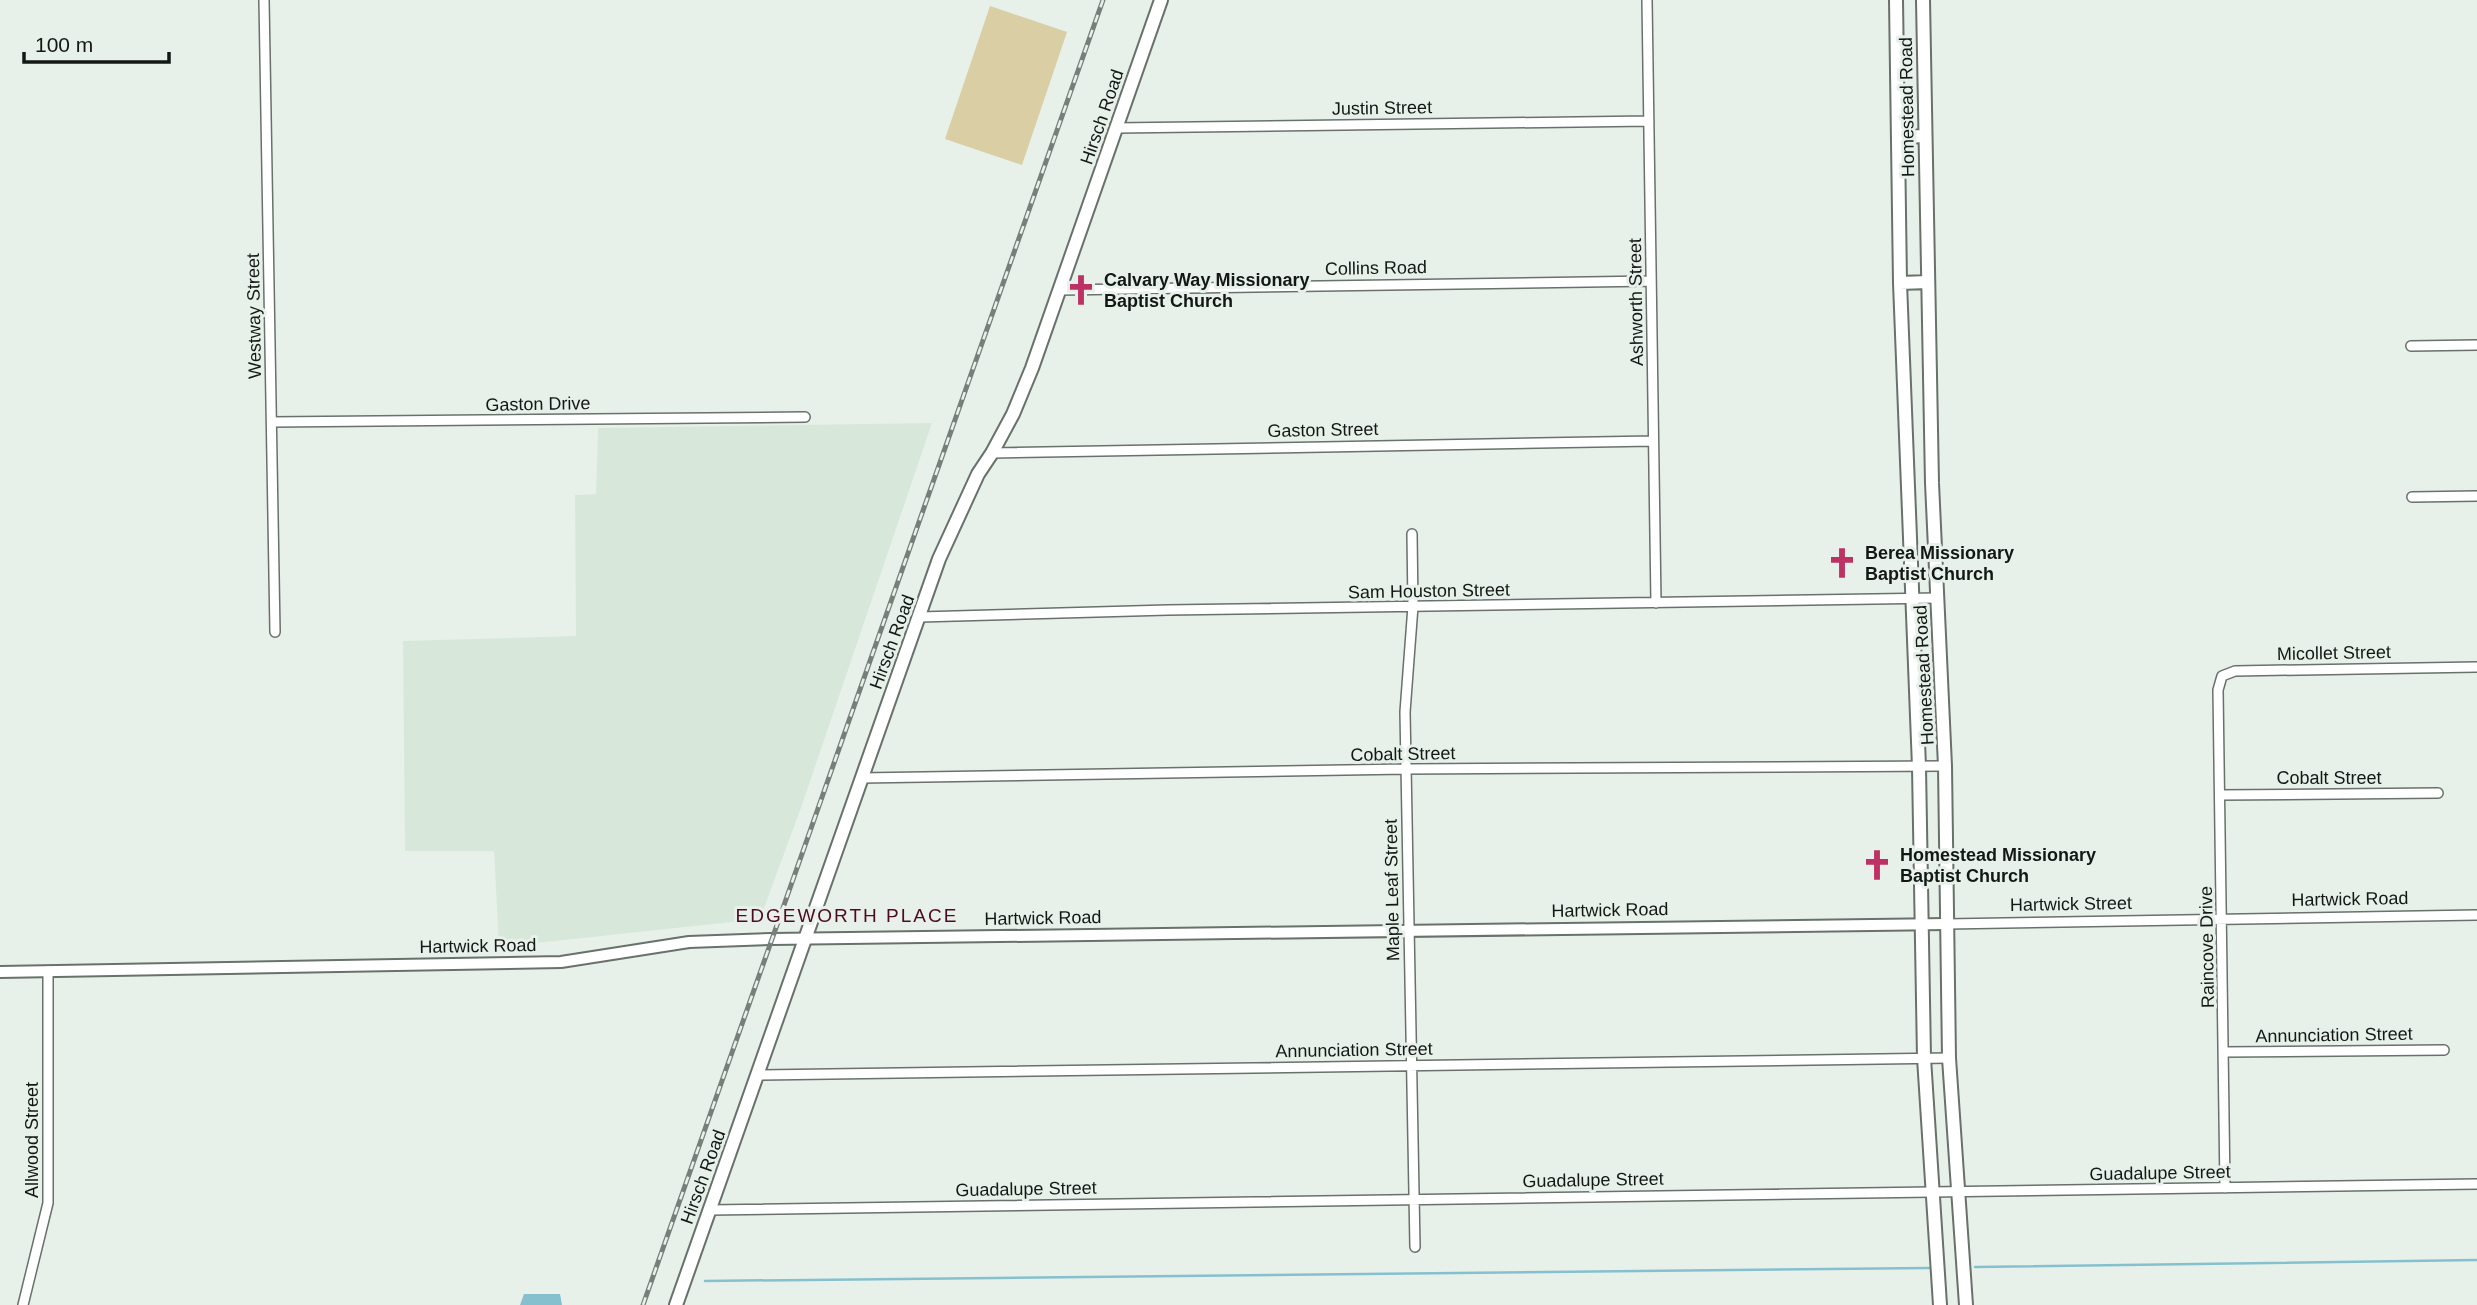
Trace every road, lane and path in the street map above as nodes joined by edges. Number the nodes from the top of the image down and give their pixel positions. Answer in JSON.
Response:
{"nodes":[{"id":1,"x":264,"y":0,"type":"edge"},
{"id":2,"x":1161,"y":0,"type":"edge"},
{"id":3,"x":1647,"y":0,"type":"edge"},
{"id":4,"x":1896,"y":0,"type":"edge"},
{"id":5,"x":1923,"y":0,"type":"edge"},
{"id":6,"x":1648,"y":121,"type":"junction"},
{"id":7,"x":1116,"y":128,"type":"junction"},
{"id":8,"x":1925,"y":136,"type":"junction"},
{"id":9,"x":1898,"y":137,"type":"junction"},
{"id":10,"x":1651,"y":281,"type":"junction"},
{"id":11,"x":1928,"y":282,"type":"junction"},
{"id":12,"x":1900,"y":283,"type":"junction"},
{"id":13,"x":1060,"y":290,"type":"junction"},
{"id":14,"x":2477,"y":345,"type":"edge"},
{"id":15,"x":2411,"y":346,"type":"dead end"},
{"id":16,"x":805,"y":417,"type":"dead end"},
{"id":17,"x":272,"y":422,"type":"junction"},
{"id":18,"x":1654,"y":441,"type":"junction"},
{"id":19,"x":1931,"y":448,"type":"junction"},
{"id":20,"x":992,"y":453,"type":"junction"},
{"id":21,"x":1906,"y":453,"type":"junction"},
{"id":22,"x":2477,"y":496,"type":"edge"},
{"id":23,"x":2412,"y":497,"type":"dead end"},
{"id":24,"x":1412,"y":534,"type":"dead end"},
{"id":25,"x":1937,"y":598,"type":"junction"},
{"id":26,"x":1911,"y":600,"type":"junction"},
{"id":27,"x":1656,"y":603,"type":"junction"},
{"id":28,"x":1413,"y":606,"type":"junction"},
{"id":29,"x":920,"y":617,"type":"junction"},
{"id":30,"x":275,"y":632,"type":"dead end"},
{"id":31,"x":2477,"y":667,"type":"edge"},
{"id":32,"x":2218,"y":705,"type":"joint"},
{"id":33,"x":1945,"y":766,"type":"junction"},
{"id":34,"x":1919,"y":767,"type":"junction"},
{"id":35,"x":1406,"y":769,"type":"junction"},
{"id":36,"x":861,"y":778,"type":"junction"},
{"id":37,"x":2438,"y":793,"type":"dead end"},
{"id":38,"x":2220,"y":794,"type":"junction"},
{"id":39,"x":2477,"y":915,"type":"edge"},
{"id":40,"x":2223,"y":919,"type":"junction"},
{"id":41,"x":1947,"y":924,"type":"junction"},
{"id":42,"x":1921,"y":925,"type":"junction"},
{"id":43,"x":1409,"y":930,"type":"junction"},
{"id":44,"x":806,"y":939,"type":"junction"},
{"id":45,"x":48,"y":971,"type":"junction"},
{"id":46,"x":0,"y":972,"type":"edge"},
{"id":47,"x":2444,"y":1050,"type":"dead end"},
{"id":48,"x":2224,"y":1052,"type":"junction"},
{"id":49,"x":1924,"y":1058,"type":"junction"},
{"id":50,"x":1949,"y":1058,"type":"junction"},
{"id":51,"x":1411,"y":1065,"type":"junction"},
{"id":52,"x":758,"y":1075,"type":"junction"},
{"id":53,"x":2477,"y":1184,"type":"edge"},
{"id":54,"x":2225,"y":1188,"type":"junction"},
{"id":55,"x":1933,"y":1192,"type":"junction"},
{"id":56,"x":1958,"y":1192,"type":"junction"},
{"id":57,"x":1414,"y":1198,"type":"junction"},
{"id":58,"x":709,"y":1210,"type":"junction"},
{"id":59,"x":1415,"y":1247,"type":"dead end"},
{"id":60,"x":23,"y":1305,"type":"edge"},
{"id":61,"x":676,"y":1305,"type":"edge"},
{"id":62,"x":1940,"y":1305,"type":"edge"},
{"id":63,"x":1966,"y":1305,"type":"edge"}],
"edges":[{"from":1,"to":17,"type":"street","name":"Westway Street"},
{"from":2,"to":7,"type":"main road","name":"Hirsch Road"},
{"from":3,"to":6,"type":"street","name":"Ashworth Street"},
{"from":4,"to":9,"type":"main road","name":"Homestead Road"},
{"from":5,"to":8,"type":"main road","name":"Homestead Road"},
{"from":6,"to":7,"type":"street","name":"Justin Street"},
{"from":6,"to":10,"type":"street","name":"Ashworth Street"},
{"from":7,"to":13,"type":"main road","name":"Hirsch Road"},
{"from":8,"to":9,"type":"main road"},
{"from":8,"to":11,"type":"main road","name":"Homestead Road"},
{"from":9,"to":12,"type":"main road","name":"Homestead Road"},
{"from":10,"to":13,"type":"street","name":"Collins Road"},
{"from":10,"to":18,"type":"street","name":"Ashworth Street"},
{"from":11,"to":12,"type":"main road"},
{"from":11,"to":19,"type":"main road","name":"Homestead Road"},
{"from":12,"to":21,"type":"main road","name":"Homestead Road"},
{"from":13,"to":20,"type":"main road","name":"Hirsch Road"},
{"from":14,"to":15,"type":"street"},
{"from":16,"to":17,"type":"street","name":"Gaston Drive"},
{"from":17,"to":30,"type":"street","name":"Westway Street"},
{"from":18,"to":20,"type":"street","name":"Gaston Street"},
{"from":18,"to":27,"type":"street","name":"Ashworth Street"},
{"from":19,"to":21,"type":"main road"},
{"from":19,"to":25,"type":"main road","name":"Homestead Road"},
{"from":20,"to":29,"type":"main road","name":"Hirsch Road"},
{"from":21,"to":26,"type":"main road","name":"Homestead Road"},
{"from":22,"to":23,"type":"street"},
{"from":24,"to":28,"type":"street","name":"Maple Leaf Street"},
{"from":25,"to":26,"type":"street","name":"Sam Houston Street"},
{"from":25,"to":33,"type":"main road","name":"Homestead Road"},
{"from":26,"to":27,"type":"street","name":"Sam Houston Street"},
{"from":26,"to":34,"type":"main road","name":"Homestead Road"},
{"from":27,"to":28,"type":"street","name":"Sam Houston Street"},
{"from":28,"to":29,"type":"street","name":"Sam Houston Street"},
{"from":28,"to":35,"type":"street","name":"Maple Leaf Street"},
{"from":29,"to":36,"type":"main road","name":"Hirsch Road"},
{"from":31,"to":32,"type":"street","name":"Micollet Street"},
{"from":32,"to":38,"type":"street","name":"Raincove Drive"},
{"from":33,"to":34,"type":"street","name":"Cobalt Street"},
{"from":33,"to":41,"type":"main road","name":"Homestead Road"},
{"from":34,"to":35,"type":"street","name":"Cobalt Street"},
{"from":34,"to":42,"type":"main road","name":"Homestead Road"},
{"from":35,"to":36,"type":"street","name":"Cobalt Street"},
{"from":35,"to":43,"type":"street","name":"Maple Leaf Street"},
{"from":36,"to":44,"type":"main road","name":"Hirsch Road"},
{"from":37,"to":38,"type":"street","name":"Cobalt Street"},
{"from":38,"to":40,"type":"street","name":"Raincove Drive"},
{"from":39,"to":40,"type":"street","name":"Hartwick Road"},
{"from":40,"to":41,"type":"street","name":"Hartwick Street"},
{"from":40,"to":48,"type":"street","name":"Raincove Drive"},
{"from":41,"to":42,"type":"street","name":"Hartwick Street"},
{"from":41,"to":50,"type":"main road","name":"Homestead Road"},
{"from":42,"to":43,"type":"street","name":"Hartwick Road"},
{"from":42,"to":49,"type":"main road","name":"Homestead Road"},
{"from":43,"to":44,"type":"street","name":"Hartwick Road"},
{"from":43,"to":51,"type":"street","name":"Maple Leaf Street"},
{"from":44,"to":45,"type":"street","name":"Hartwick Road"},
{"from":44,"to":52,"type":"main road","name":"Hirsch Road"},
{"from":45,"to":46,"type":"street","name":"Hartwick Road"},
{"from":45,"to":60,"type":"street","name":"Allwood Street"},
{"from":47,"to":48,"type":"street","name":"Annunciation Street"},
{"from":48,"to":54,"type":"street","name":"Raincove Drive"},
{"from":49,"to":50,"type":"street","name":"Annunciation Street"},
{"from":49,"to":51,"type":"street","name":"Annunciation Street"},
{"from":49,"to":55,"type":"main road","name":"Homestead Road"},
{"from":50,"to":56,"type":"main road","name":"Homestead Road"},
{"from":51,"to":52,"type":"street","name":"Annunciation Street"},
{"from":51,"to":57,"type":"street","name":"Maple Leaf Street"},
{"from":52,"to":58,"type":"main road","name":"Hirsch Road"},
{"from":53,"to":54,"type":"street","name":"Guadalupe Street"},
{"from":54,"to":56,"type":"street","name":"Guadalupe Street"},
{"from":55,"to":56,"type":"street","name":"Guadalupe Street"},
{"from":55,"to":57,"type":"street","name":"Guadalupe Street"},
{"from":55,"to":62,"type":"main road","name":"Homestead Road"},
{"from":56,"to":63,"type":"main road","name":"Homestead Road"},
{"from":57,"to":58,"type":"street","name":"Guadalupe Street"},
{"from":57,"to":59,"type":"street","name":"Maple Leaf Street"},
{"from":58,"to":61,"type":"main road","name":"Hirsch Road"}]}
